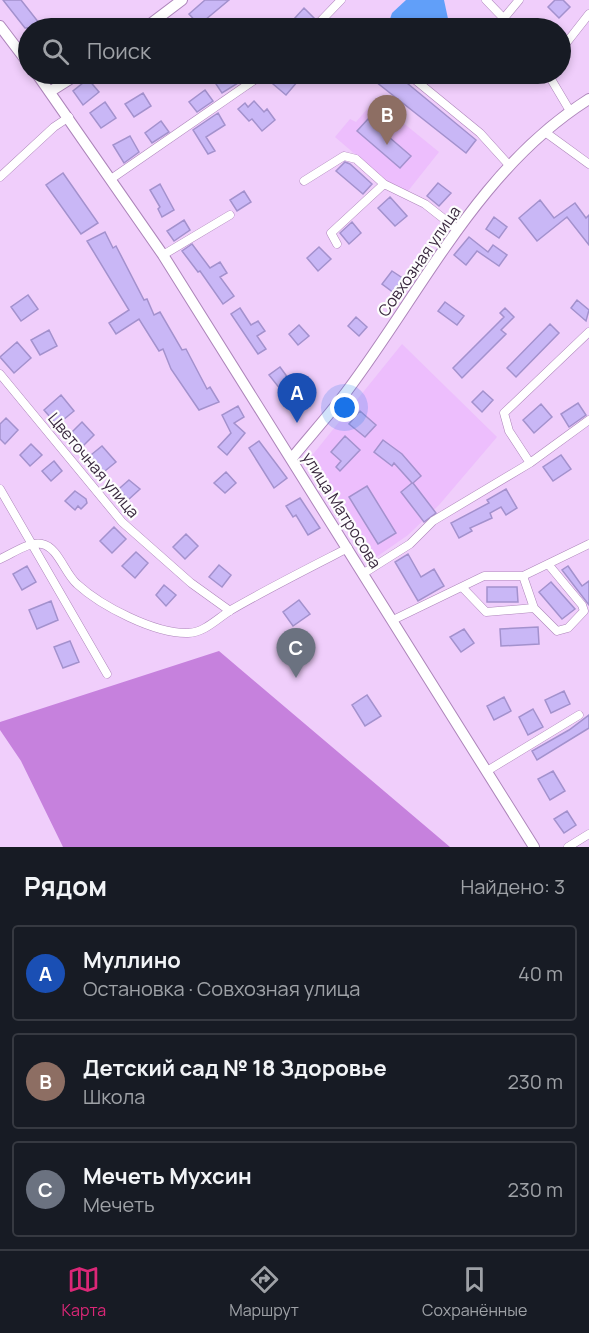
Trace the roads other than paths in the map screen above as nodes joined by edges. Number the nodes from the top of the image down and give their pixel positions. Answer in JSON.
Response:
{"nodes":[{"id":1,"x":182,"y":0,"type":"edge"},
{"id":2,"x":341,"y":0,"type":"edge"},
{"id":3,"x":486,"y":0,"type":"edge"},
{"id":4,"x":519,"y":0,"type":"edge"},
{"id":5,"x":589,"y":14,"type":"edge"},
{"id":6,"x":159,"y":18,"type":"edge"},
{"id":7,"x":324,"y":18,"type":"edge"},
{"id":8,"x":504,"y":18,"type":"joint"},
{"id":9,"x":0,"y":26,"type":"edge"},
{"id":10,"x":571,"y":38,"type":"edge"},
{"id":11,"x":18,"y":50,"type":"edge"},
{"id":12,"x":45,"y":84,"type":"edge"},
{"id":13,"x":62,"y":84,"type":"edge"},
{"id":14,"x":249,"y":84,"type":"edge"},
{"id":15,"x":420,"y":84,"type":"edge"},
{"id":16,"x":554,"y":84,"type":"edge"},
{"id":17,"x":51,"y":91,"type":"junction"},
{"id":18,"x":589,"y":99,"type":"edge"},
{"id":19,"x":570,"y":111,"type":"junction"},
{"id":20,"x":69,"y":117,"type":"junction"},
{"id":21,"x":545,"y":132,"type":"junction"},
{"id":22,"x":589,"y":164,"type":"edge"},
{"id":23,"x":508,"y":165,"type":"junction"},
{"id":24,"x":0,"y":177,"type":"edge"},
{"id":25,"x":111,"y":179,"type":"junction"},
{"id":26,"x":304,"y":181,"type":"dead end"},
{"id":27,"x":384,"y":184,"type":"junction"},
{"id":28,"x":230,"y":215,"type":"dead end"},
{"id":29,"x":458,"y":230,"type":"junction"},
{"id":30,"x":337,"y":244,"type":"dead end"},
{"id":31,"x":163,"y":255,"type":"junction"},
{"id":32,"x":589,"y":332,"type":"edge"},
{"id":33,"x":0,"y":374,"type":"edge"},
{"id":34,"x":589,"y":420,"type":"edge"},
{"id":35,"x":292,"y":458,"type":"junction"},
{"id":36,"x":530,"y":463,"type":"junction"},
{"id":37,"x":0,"y":489,"type":"edge"},
{"id":38,"x":33,"y":543,"type":"junction"},
{"id":39,"x":589,"y":544,"type":"edge"},
{"id":40,"x":348,"y":548,"type":"junction"},
{"id":41,"x":0,"y":559,"type":"edge"},
{"id":42,"x":548,"y":564,"type":"junction"},
{"id":43,"x":364,"y":573,"type":"junction"},
{"id":44,"x":524,"y":576,"type":"junction"},
{"id":45,"x":462,"y":587,"type":"junction"},
{"id":46,"x":534,"y":608,"type":"junction"},
{"id":47,"x":230,"y":610,"type":"junction"},
{"id":48,"x":393,"y":620,"type":"junction"},
{"id":49,"x":107,"y":674,"type":"dead end"},
{"id":50,"x":579,"y":716,"type":"dead end"},
{"id":51,"x":486,"y":771,"type":"junction"},
{"id":52,"x":589,"y":834,"type":"edge"},
{"id":53,"x":534,"y":847,"type":"edge"},
{"id":54,"x":568,"y":847,"type":"edge"}],
"edges":[{"from":1,"to":6,"type":"main road"},
{"from":2,"to":7,"type":"street"},
{"from":3,"to":8,"type":"street"},
{"from":4,"to":8,"type":"street"},
{"from":5,"to":10,"type":"street"},
{"from":9,"to":11,"type":"main road"},
{"from":12,"to":17,"type":"main road","name":"улица Матросова"},
{"from":13,"to":17,"type":"main road"},
{"from":14,"to":25,"type":"street"},
{"from":15,"to":23,"type":"street"},
{"from":16,"to":19,"type":"street"},
{"from":17,"to":20,"type":"main road","name":"улица Матросова"},
{"from":18,"to":19,"type":"main road","name":"Совхозная улица"},
{"from":19,"to":21,"type":"main road","name":"Совхозная улица"},
{"from":20,"to":24,"type":"street"},
{"from":20,"to":25,"type":"main road","name":"улица Матросова"},
{"from":21,"to":22,"type":"street"},
{"from":21,"to":23,"type":"main road","name":"Совхозная улица"},
{"from":23,"to":29,"type":"main road","name":"Совхозная улица"},
{"from":25,"to":31,"type":"main road","name":"улица Матросова"},
{"from":26,"to":27,"type":"street"},
{"from":27,"to":29,"type":"street"},
{"from":27,"to":30,"type":"street"},
{"from":28,"to":31,"type":"street"},
{"from":29,"to":35,"type":"main road","name":"Совхозная улица"},
{"from":31,"to":35,"type":"main road","name":"улица Матросова"},
{"from":32,"to":36,"type":"street"},
{"from":33,"to":47,"type":"street","name":"Цветочная улица"},
{"from":34,"to":36,"type":"street"},
{"from":35,"to":40,"type":"main road","name":"улица Матросова"},
{"from":36,"to":43,"type":"street"},
{"from":37,"to":38,"type":"street"},
{"from":38,"to":41,"type":"street"},
{"from":38,"to":47,"type":"street"},
{"from":38,"to":49,"type":"street"},
{"from":39,"to":42,"type":"street"},
{"from":40,"to":43,"type":"main road","name":"улица Матросова"},
{"from":40,"to":47,"type":"street"},
{"from":42,"to":44,"type":"street"},
{"from":42,"to":46,"type":"street"},
{"from":43,"to":48,"type":"main road","name":"улица Матросова"},
{"from":44,"to":45,"type":"street"},
{"from":44,"to":46,"type":"street"},
{"from":45,"to":46,"type":"street"},
{"from":45,"to":48,"type":"street"},
{"from":48,"to":51,"type":"main road","name":"улица Матросова"},
{"from":50,"to":51,"type":"street"},
{"from":51,"to":53,"type":"main road","name":"улица Матросова"},
{"from":52,"to":54,"type":"street"}]}
